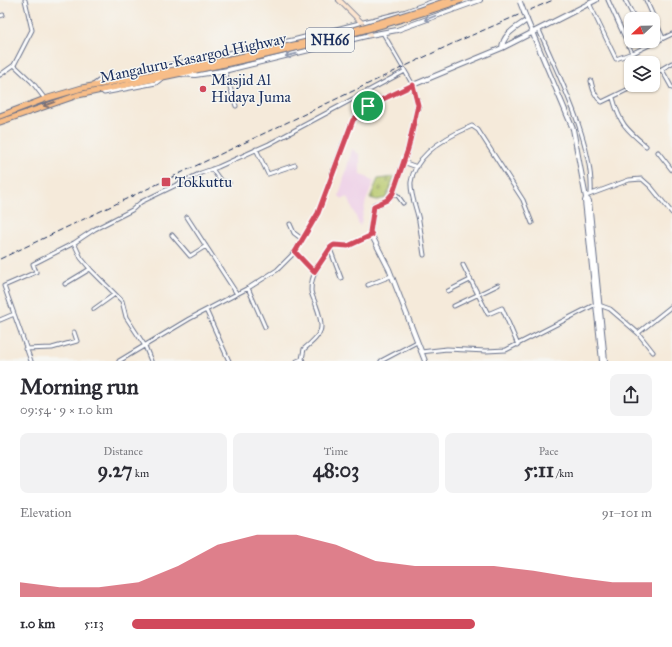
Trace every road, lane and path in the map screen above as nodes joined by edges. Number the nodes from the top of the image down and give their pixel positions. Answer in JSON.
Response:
{"nodes":[{"id":1,"x":25,"y":0,"type":"edge"},
{"id":2,"x":339,"y":0,"type":"edge"},
{"id":3,"x":436,"y":0,"type":"edge"},
{"id":4,"x":449,"y":0,"type":"edge"},
{"id":5,"x":462,"y":0,"type":"edge"},
{"id":6,"x":480,"y":0,"type":"edge"},
{"id":7,"x":596,"y":0,"type":"edge"},
{"id":8,"x":608,"y":0,"type":"edge"},
{"id":9,"x":625,"y":0,"type":"edge"},
{"id":10,"x":646,"y":0,"type":"edge"},
{"id":11,"x":519,"y":1,"type":"edge"},
{"id":12,"x":590,"y":3,"type":"junction"},
{"id":13,"x":631,"y":12,"type":"edge"},
{"id":14,"x":527,"y":20,"type":"junction"},
{"id":15,"x":363,"y":24,"type":"junction"},
{"id":16,"x":539,"y":30,"type":"junction"},
{"id":17,"x":383,"y":33,"type":"junction"},
{"id":18,"x":533,"y":33,"type":"junction"},
{"id":19,"x":672,"y":34,"type":"edge"},
{"id":20,"x":370,"y":35,"type":"junction"},
{"id":21,"x":663,"y":38,"type":"junction"},
{"id":22,"x":502,"y":48,"type":"junction"},
{"id":23,"x":632,"y":53,"type":"junction"},
{"id":24,"x":672,"y":63,"type":"edge"},
{"id":25,"x":14,"y":65,"type":"junction"},
{"id":26,"x":196,"y":68,"type":"junction"},
{"id":27,"x":662,"y":70,"type":"joint"},
{"id":28,"x":225,"y":71,"type":"junction"},
{"id":29,"x":405,"y":71,"type":"junction"},
{"id":30,"x":178,"y":74,"type":"junction"},
{"id":31,"x":0,"y":75,"type":"edge"},
{"id":32,"x":591,"y":81,"type":"dead end"},
{"id":33,"x":413,"y":85,"type":"junction"},
{"id":34,"x":91,"y":87,"type":"junction"},
{"id":35,"x":672,"y":88,"type":"edge"},
{"id":36,"x":624,"y":92,"type":"edge"},
{"id":37,"x":613,"y":98,"type":"junction"},
{"id":38,"x":45,"y":99,"type":"junction"},
{"id":39,"x":236,"y":106,"type":"dead end"},
{"id":40,"x":0,"y":116,"type":"edge"},
{"id":41,"x":0,"y":122,"type":"edge"},
{"id":42,"x":646,"y":146,"type":"dead end"},
{"id":43,"x":256,"y":149,"type":"junction"},
{"id":44,"x":658,"y":152,"type":"dead end"},
{"id":45,"x":403,"y":162,"type":"junction"},
{"id":46,"x":295,"y":165,"type":"dead end"},
{"id":47,"x":417,"y":167,"type":"junction"},
{"id":48,"x":212,"y":169,"type":"junction"},
{"id":49,"x":672,"y":170,"type":"edge"},
{"id":50,"x":228,"y":183,"type":"dead end"},
{"id":51,"x":393,"y":193,"type":"junction"},
{"id":52,"x":591,"y":194,"type":"junction"},
{"id":53,"x":586,"y":197,"type":"junction"},
{"id":54,"x":403,"y":203,"type":"dead end"},
{"id":55,"x":672,"y":213,"type":"edge"},
{"id":56,"x":187,"y":217,"type":"dead end"},
{"id":57,"x":532,"y":223,"type":"dead end"},
{"id":58,"x":290,"y":224,"type":"dead end"},
{"id":59,"x":172,"y":235,"type":"dead end"},
{"id":60,"x":372,"y":235,"type":"junction"},
{"id":61,"x":302,"y":239,"type":"junction"},
{"id":62,"x":74,"y":243,"type":"junction"},
{"id":63,"x":206,"y":246,"type":"junction"},
{"id":64,"x":330,"y":249,"type":"junction"},
{"id":65,"x":295,"y":252,"type":"junction"},
{"id":66,"x":424,"y":254,"type":"dead end"},
{"id":67,"x":463,"y":265,"type":"dead end"},
{"id":68,"x":90,"y":268,"type":"junction"},
{"id":69,"x":314,"y":272,"type":"junction"},
{"id":70,"x":391,"y":276,"type":"junction"},
{"id":71,"x":341,"y":278,"type":"dead end"},
{"id":72,"x":470,"y":280,"type":"junction"},
{"id":73,"x":65,"y":284,"type":"dead end"},
{"id":74,"x":368,"y":285,"type":"dead end"},
{"id":75,"x":498,"y":285,"type":"dead end"},
{"id":76,"x":248,"y":288,"type":"junction"},
{"id":77,"x":448,"y":291,"type":"dead end"},
{"id":78,"x":115,"y":294,"type":"junction"},
{"id":79,"x":237,"y":294,"type":"junction"},
{"id":80,"x":478,"y":294,"type":"junction"},
{"id":81,"x":598,"y":304,"type":"junction"},
{"id":82,"x":454,"y":306,"type":"dead end"},
{"id":83,"x":672,"y":306,"type":"edge"},
{"id":84,"x":94,"y":309,"type":"dead end"},
{"id":85,"x":206,"y":310,"type":"junction"},
{"id":86,"x":14,"y":314,"type":"junction"},
{"id":87,"x":0,"y":320,"type":"edge"},
{"id":88,"x":265,"y":327,"type":"dead end"},
{"id":89,"x":74,"y":332,"type":"dead end"},
{"id":90,"x":638,"y":333,"type":"junction"},
{"id":91,"x":417,"y":342,"type":"junction"},
{"id":92,"x":518,"y":345,"type":"junction"},
{"id":93,"x":145,"y":346,"type":"junction"},
{"id":94,"x":26,"y":349,"type":"junction"},
{"id":95,"x":421,"y":352,"type":"junction"},
{"id":96,"x":653,"y":352,"type":"dead end"},
{"id":97,"x":302,"y":360,"type":"edge"},
{"id":98,"x":31,"y":361,"type":"edge"},
{"id":99,"x":119,"y":361,"type":"edge"},
{"id":100,"x":151,"y":361,"type":"edge"},
{"id":101,"x":229,"y":361,"type":"edge"},
{"id":102,"x":297,"y":361,"type":"edge"},
{"id":103,"x":381,"y":361,"type":"edge"},
{"id":104,"x":425,"y":361,"type":"edge"},
{"id":105,"x":602,"y":361,"type":"edge"},
{"id":106,"x":605,"y":361,"type":"edge"}],
"edges":[{"from":1,"to":25,"type":"street"},
{"from":2,"to":15,"type":"main road"},
{"from":3,"to":15,"type":"street"},
{"from":4,"to":26,"type":"highway","name":"Mangaluru-Kasargod Highway","number":"NH66","bridge":true},
{"from":5,"to":26,"type":"highway","name":"Mangaluru-Kasargod Highway","number":"NH66","bridge":true},
{"from":6,"to":17,"type":"street","one_way":true},
{"from":7,"to":12,"type":"street"},
{"from":8,"to":23,"type":"street"},
{"from":9,"to":13,"type":"street"},
{"from":10,"to":21,"type":"street"},
{"from":11,"to":14,"type":"street","bridge":true},
{"from":12,"to":16,"type":"street"},
{"from":12,"to":23,"type":"street"},
{"from":14,"to":18,"type":"street"},
{"from":14,"to":22,"type":"street"},
{"from":15,"to":20,"type":"main road"},
{"from":15,"to":34,"type":"street"},
{"from":16,"to":18,"type":"street"},
{"from":16,"to":52,"type":"street"},
{"from":17,"to":20,"type":"street"},
{"from":17,"to":29,"type":"street"},
{"from":18,"to":22,"type":"street"},
{"from":18,"to":53,"type":"street"},
{"from":19,"to":21,"type":"street"},
{"from":20,"to":28,"type":"street","one_way":true},
{"from":21,"to":23,"type":"street"},
{"from":22,"to":33,"type":"street"},
{"from":24,"to":27,"type":"street"},
{"from":25,"to":31,"type":"street"},
{"from":25,"to":38,"type":"street"},
{"from":26,"to":30,"type":"highway","name":"Mangaluru-Kasargod Highway","number":"NH66"},
{"from":26,"to":34,"type":"highway","name":"Mangaluru-Kasargod Highway","number":"NH66"},
{"from":27,"to":35,"type":"street"},
{"from":28,"to":30,"type":"street"},
{"from":28,"to":39,"type":"street"},
{"from":29,"to":33,"type":"street"},
{"from":29,"to":43,"type":"street"},
{"from":30,"to":41,"type":"highway","name":"Mangaluru-Kasargod Highway","number":"NH66","one_way":true},
{"from":32,"to":37,"type":"street"},
{"from":33,"to":45,"type":"street"},
{"from":33,"to":61,"type":"street"},
{"from":34,"to":38,"type":"highway","name":"Mangaluru-Kasargod Highway","number":"NH66"},
{"from":36,"to":37,"type":"street"},
{"from":37,"to":42,"type":"street"},
{"from":38,"to":40,"type":"highway","name":"Mangaluru-Kasargod Highway","number":"NH66"},
{"from":43,"to":46,"type":"street"},
{"from":43,"to":48,"type":"street"},
{"from":44,"to":49,"type":"street"},
{"from":45,"to":47,"type":"street"},
{"from":45,"to":51,"type":"street"},
{"from":47,"to":57,"type":"street"},
{"from":47,"to":66,"type":"street"},
{"from":48,"to":50,"type":"street"},
{"from":48,"to":62,"type":"street"},
{"from":51,"to":54,"type":"street"},
{"from":51,"to":60,"type":"street"},
{"from":52,"to":53,"type":"street"},
{"from":52,"to":55,"type":"street"},
{"from":53,"to":81,"type":"street"},
{"from":56,"to":63,"type":"street"},
{"from":58,"to":61,"type":"street"},
{"from":59,"to":63,"type":"street"},
{"from":60,"to":64,"type":"street"},
{"from":60,"to":70,"type":"street"},
{"from":61,"to":65,"type":"street"},
{"from":62,"to":68,"type":"street"},
{"from":62,"to":86,"type":"street"},
{"from":63,"to":79,"type":"street"},
{"from":64,"to":69,"type":"street"},
{"from":64,"to":71,"type":"street"},
{"from":65,"to":69,"type":"street"},
{"from":65,"to":76,"type":"street"},
{"from":67,"to":72,"type":"street"},
{"from":68,"to":73,"type":"street"},
{"from":68,"to":78,"type":"street"},
{"from":69,"to":97,"type":"street"},
{"from":70,"to":74,"type":"street"},
{"from":70,"to":91,"type":"street"},
{"from":72,"to":77,"type":"street"},
{"from":72,"to":80,"type":"street"},
{"from":75,"to":80,"type":"street"},
{"from":76,"to":79,"type":"street"},
{"from":76,"to":88,"type":"street"},
{"from":78,"to":84,"type":"street"},
{"from":78,"to":93,"type":"street"},
{"from":79,"to":85,"type":"street"},
{"from":80,"to":82,"type":"street"},
{"from":80,"to":92,"type":"street"},
{"from":81,"to":90,"type":"street"},
{"from":81,"to":92,"type":"street"},
{"from":81,"to":105,"type":"street"},
{"from":81,"to":106,"type":"street"},
{"from":83,"to":90,"type":"street"},
{"from":85,"to":93,"type":"street"},
{"from":85,"to":101,"type":"street"},
{"from":86,"to":87,"type":"street"},
{"from":86,"to":94,"type":"street"},
{"from":89,"to":94,"type":"street"},
{"from":90,"to":96,"type":"street"},
{"from":91,"to":95,"type":"street"},
{"from":91,"to":103,"type":"street"},
{"from":92,"to":95,"type":"street"},
{"from":93,"to":99,"type":"street"},
{"from":93,"to":100,"type":"street"},
{"from":94,"to":98,"type":"street"},
{"from":95,"to":104,"type":"street"},
{"from":97,"to":102,"type":"street"}]}
